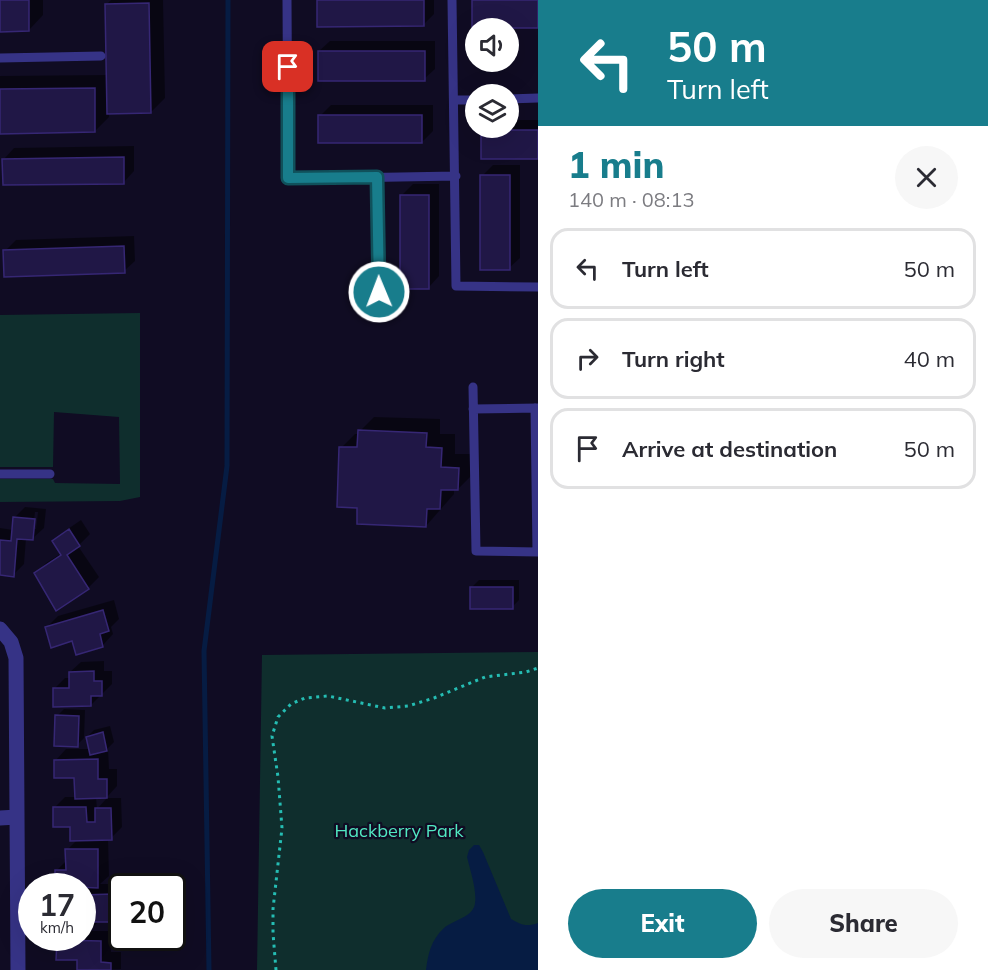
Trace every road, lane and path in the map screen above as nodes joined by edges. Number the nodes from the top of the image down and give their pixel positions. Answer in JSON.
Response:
{"nodes":[{"id":1,"x":288,"y":0,"type":"edge"},
{"id":2,"x":452,"y":0,"type":"edge"},
{"id":3,"x":101,"y":56,"type":"dead end"},
{"id":4,"x":0,"y":58,"type":"edge"},
{"id":5,"x":538,"y":98,"type":"edge"},
{"id":6,"x":519,"y":99,"type":"edge"},
{"id":7,"x":455,"y":100,"type":"junction"},
{"id":8,"x":465,"y":100,"type":"edge"},
{"id":9,"x":456,"y":176,"type":"junction"},
{"id":10,"x":377,"y":177,"type":"junction"},
{"id":11,"x":538,"y":286,"type":"edge"},
{"id":12,"x":379,"y":292,"type":"dead end"},
{"id":13,"x":473,"y":387,"type":"dead end"},
{"id":14,"x":536,"y":408,"type":"edge"},
{"id":15,"x":473,"y":410,"type":"junction"},
{"id":16,"x":0,"y":474,"type":"edge"},
{"id":17,"x":50,"y":474,"type":"dead end"},
{"id":18,"x":537,"y":552,"type":"edge"},
{"id":19,"x":0,"y":629,"type":"edge"},
{"id":20,"x":538,"y":668,"type":"edge"},
{"id":21,"x":17,"y":817,"type":"junction"},
{"id":22,"x":0,"y":818,"type":"edge"},
{"id":23,"x":18,"y":970,"type":"edge"},
{"id":24,"x":276,"y":970,"type":"edge"}],
"edges":[{"from":1,"to":10,"type":"lane"},
{"from":2,"to":7,"type":"lane"},
{"from":3,"to":4,"type":"lane"},
{"from":5,"to":6,"type":"lane"},
{"from":7,"to":8,"type":"lane"},
{"from":7,"to":9,"type":"lane"},
{"from":9,"to":10,"type":"lane"},
{"from":9,"to":11,"type":"lane"},
{"from":10,"to":12,"type":"lane"},
{"from":13,"to":15,"type":"lane"},
{"from":14,"to":15,"type":"lane"},
{"from":14,"to":18,"type":"lane"},
{"from":15,"to":18,"type":"lane"},
{"from":16,"to":17,"type":"lane"},
{"from":19,"to":21,"type":"street"},
{"from":20,"to":24,"type":"path"},
{"from":21,"to":22,"type":"street"},
{"from":21,"to":23,"type":"street"}]}
